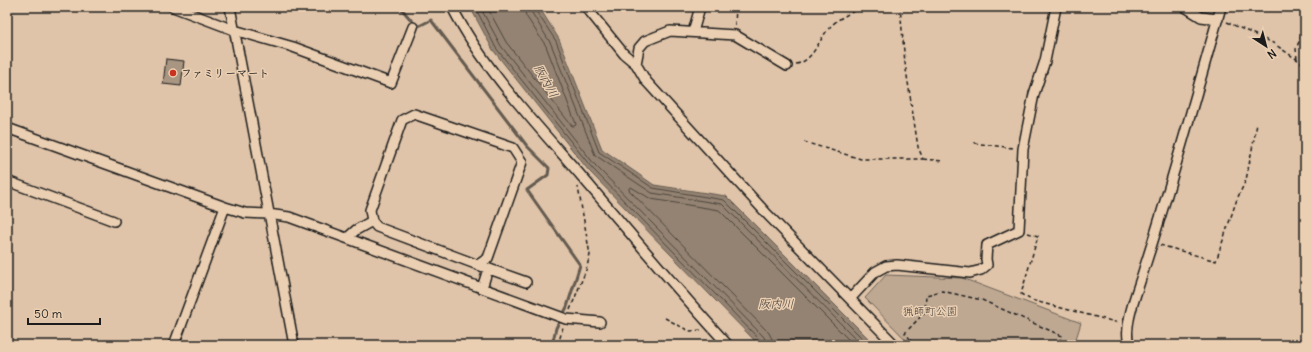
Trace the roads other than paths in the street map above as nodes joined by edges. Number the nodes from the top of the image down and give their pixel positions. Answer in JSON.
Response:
{"nodes":[{"id":1,"x":173,"y":7,"type":"edge"},
{"id":2,"x":230,"y":7,"type":"edge"},
{"id":3,"x":452,"y":7,"type":"edge"},
{"id":4,"x":586,"y":7,"type":"edge"},
{"id":5,"x":700,"y":7,"type":"edge"},
{"id":6,"x":1056,"y":7,"type":"edge"},
{"id":7,"x":1185,"y":7,"type":"edge"},
{"id":8,"x":1221,"y":7,"type":"edge"},
{"id":9,"x":1218,"y":19,"type":"junction"},
{"id":10,"x":413,"y":27,"type":"dead end"},
{"id":11,"x":234,"y":30,"type":"junction"},
{"id":12,"x":693,"y":32,"type":"junction"},
{"id":13,"x":636,"y":64,"type":"junction"},
{"id":14,"x":787,"y":66,"type":"road end"},
{"id":15,"x":7,"y":128,"type":"edge"},
{"id":16,"x":7,"y":181,"type":"edge"},
{"id":17,"x":225,"y":207,"type":"junction"},
{"id":18,"x":268,"y":214,"type":"junction"},
{"id":19,"x":114,"y":221,"type":"dead end"},
{"id":20,"x":372,"y":221,"type":"junction"},
{"id":21,"x":347,"y":238,"type":"junction"},
{"id":22,"x":478,"y":265,"type":"junction"},
{"id":23,"x":488,"y":269,"type":"junction"},
{"id":24,"x":526,"y":282,"type":"dead end"},
{"id":25,"x":482,"y":288,"type":"junction"},
{"id":26,"x":850,"y":299,"type":"junction"},
{"id":27,"x":600,"y":322,"type":"dead end"},
{"id":28,"x":174,"y":345,"type":"edge"},
{"id":29,"x":294,"y":345,"type":"edge"},
{"id":30,"x":728,"y":345,"type":"edge"},
{"id":31,"x":895,"y":345,"type":"edge"},
{"id":32,"x":1130,"y":345,"type":"edge"}],
"edges":[{"from":1,"to":11,"type":"street"},
{"from":2,"to":11,"type":"street"},
{"from":3,"to":30,"type":"street"},
{"from":4,"to":13,"type":"street"},
{"from":5,"to":12,"type":"street"},
{"from":6,"to":26,"type":"street"},
{"from":7,"to":9,"type":"street"},
{"from":8,"to":9,"type":"street"},
{"from":9,"to":32,"type":"street"},
{"from":10,"to":11,"type":"street"},
{"from":11,"to":18,"type":"street"},
{"from":12,"to":13,"type":"street"},
{"from":12,"to":14,"type":"street"},
{"from":13,"to":26,"type":"street"},
{"from":15,"to":17,"type":"street"},
{"from":16,"to":19,"type":"street"},
{"from":17,"to":18,"type":"street"},
{"from":17,"to":28,"type":"street"},
{"from":18,"to":21,"type":"street"},
{"from":18,"to":29,"type":"street"},
{"from":20,"to":21,"type":"street"},
{"from":20,"to":22,"type":"street"},
{"from":20,"to":22,"type":"street"},
{"from":21,"to":25,"type":"street"},
{"from":22,"to":23,"type":"street"},
{"from":23,"to":24,"type":"street"},
{"from":23,"to":25,"type":"street"},
{"from":25,"to":27,"type":"street"},
{"from":26,"to":31,"type":"street"}]}
